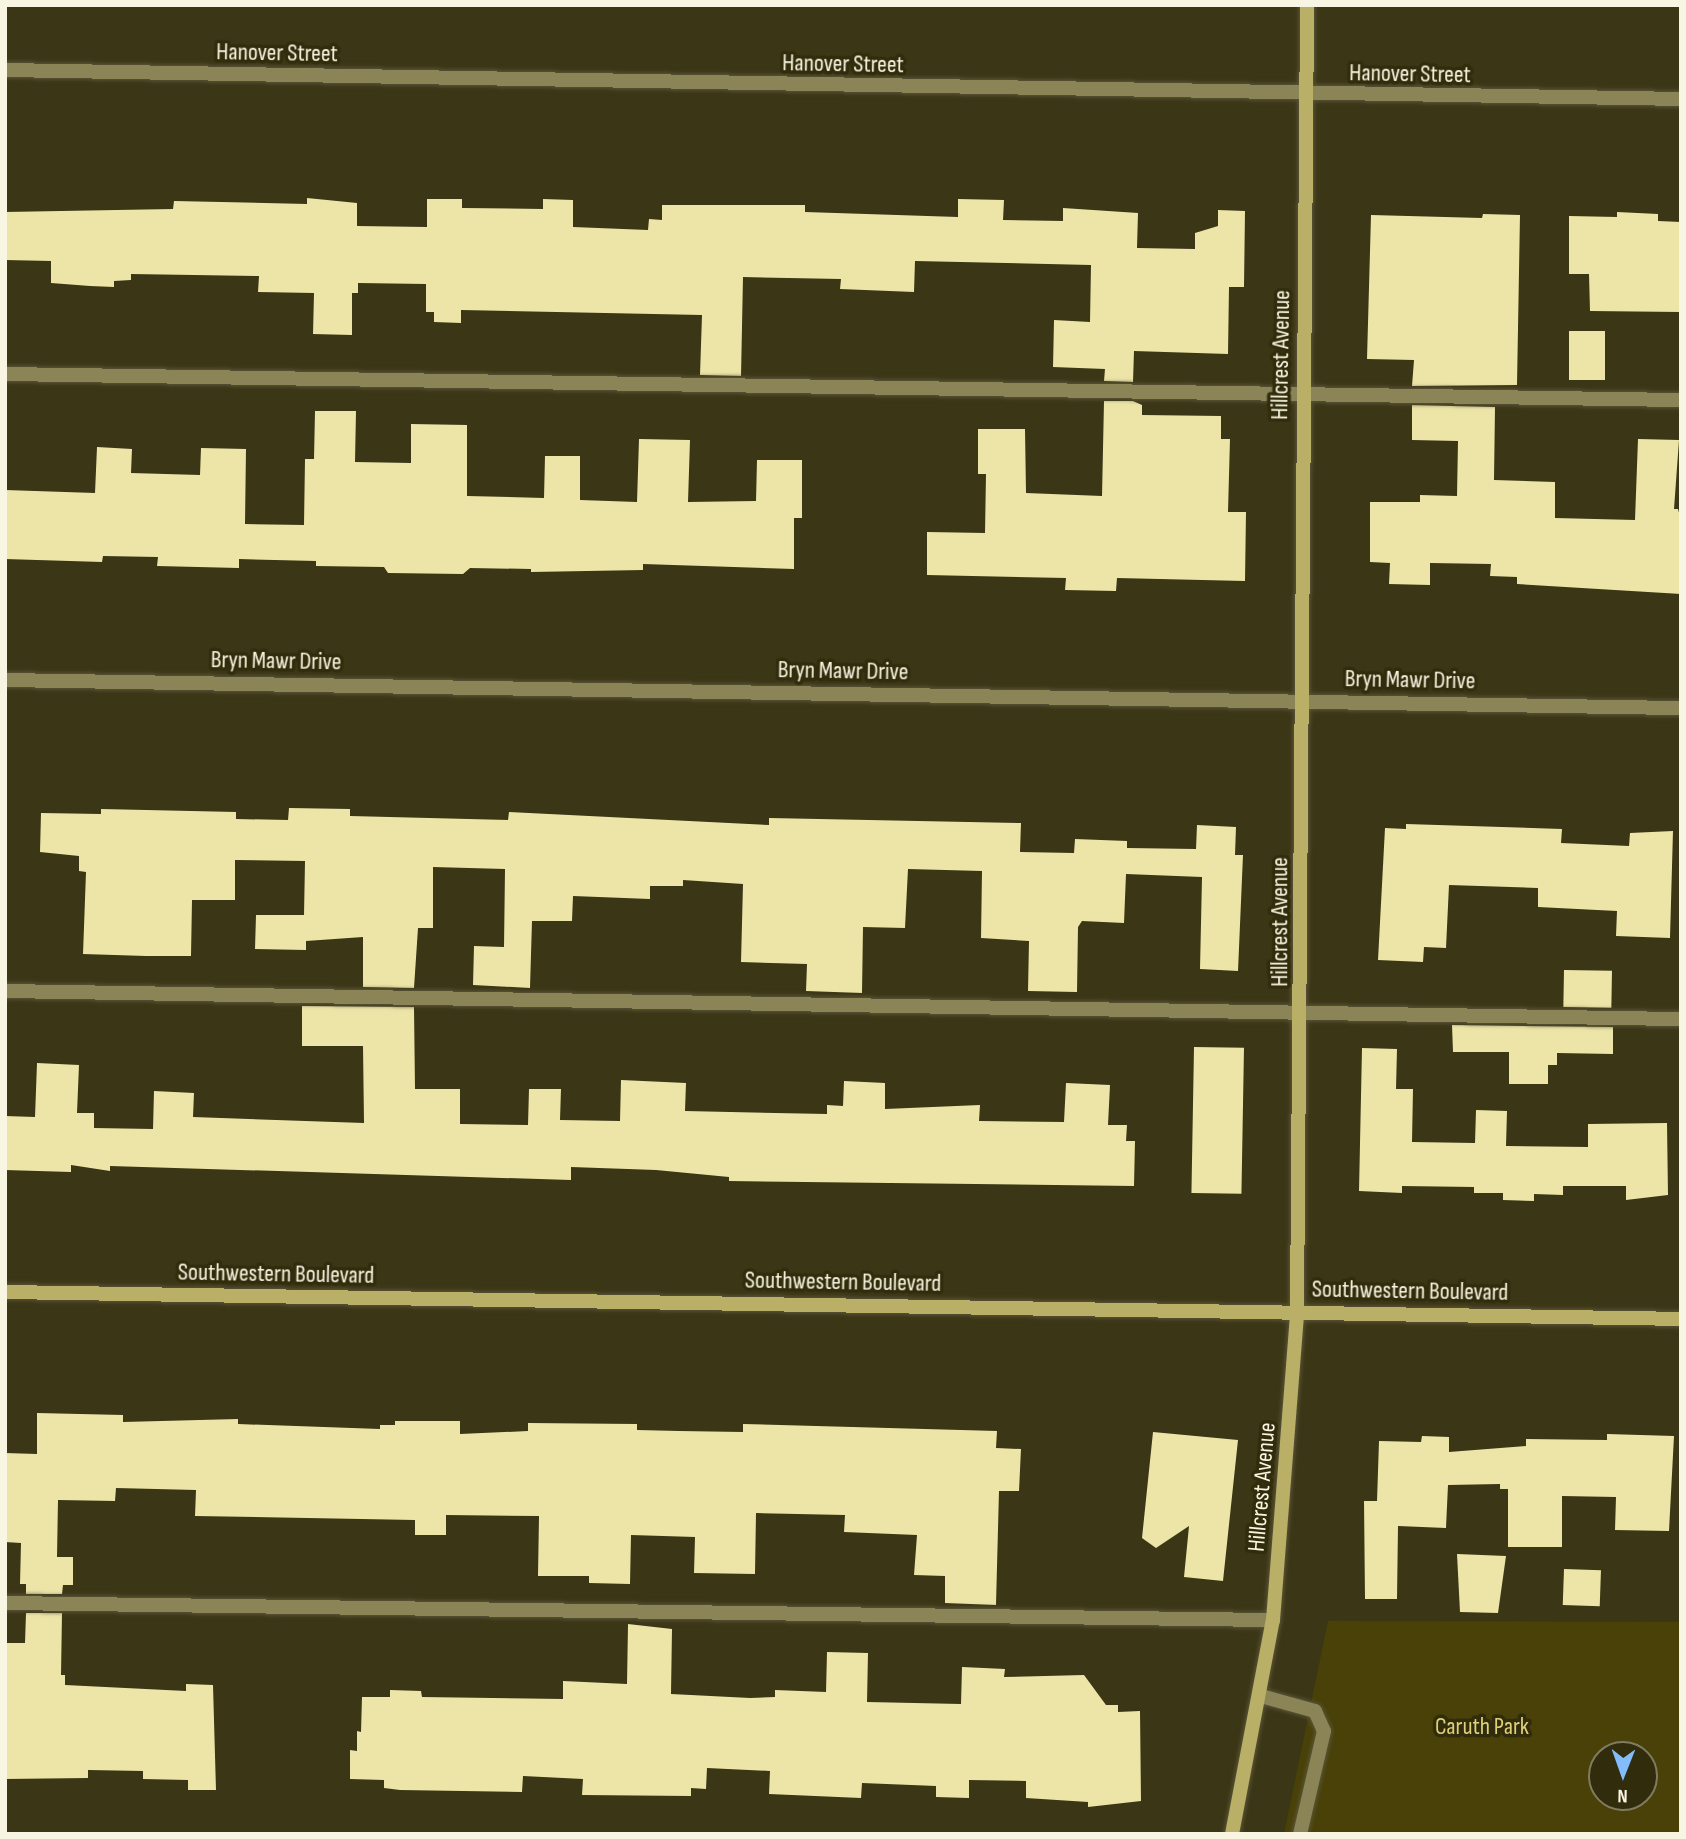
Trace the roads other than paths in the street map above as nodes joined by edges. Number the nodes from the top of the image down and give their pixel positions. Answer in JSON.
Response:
{"nodes":[{"id":1,"x":1307,"y":5,"type":"edge"},
{"id":2,"x":5,"y":70,"type":"edge"},
{"id":3,"x":1307,"y":96,"type":"junction"},
{"id":4,"x":1681,"y":99,"type":"edge"},
{"id":5,"x":5,"y":374,"type":"edge"},
{"id":6,"x":1303,"y":394,"type":"junction"},
{"id":7,"x":1681,"y":400,"type":"edge"},
{"id":8,"x":5,"y":680,"type":"edge"},
{"id":9,"x":1304,"y":702,"type":"junction"},
{"id":10,"x":1681,"y":708,"type":"edge"},
{"id":11,"x":5,"y":991,"type":"edge"},
{"id":12,"x":1302,"y":1014,"type":"junction"},
{"id":13,"x":1681,"y":1019,"type":"edge"},
{"id":14,"x":5,"y":1292,"type":"edge"},
{"id":15,"x":1297,"y":1312,"type":"junction"},
{"id":16,"x":1681,"y":1319,"type":"edge"},
{"id":17,"x":5,"y":1603,"type":"edge"},
{"id":18,"x":1273,"y":1620,"type":"junction"},
{"id":19,"x":1261,"y":1696,"type":"junction"},
{"id":20,"x":1232,"y":1834,"type":"edge"},
{"id":21,"x":1300,"y":1834,"type":"edge"}],
"edges":[{"from":1,"to":3,"type":"street","name":"Hillcrest Avenue"},
{"from":2,"to":3,"type":"street","name":"Hanover Street"},
{"from":3,"to":4,"type":"street","name":"Hanover Street"},
{"from":3,"to":6,"type":"street","name":"Hillcrest Avenue"},
{"from":5,"to":6,"type":"street"},
{"from":6,"to":7,"type":"street"},
{"from":6,"to":9,"type":"street","name":"Hillcrest Avenue"},
{"from":8,"to":9,"type":"street","name":"Bryn Mawr Drive"},
{"from":9,"to":10,"type":"street","name":"Bryn Mawr Drive"},
{"from":9,"to":12,"type":"street","name":"Hillcrest Avenue"},
{"from":11,"to":12,"type":"street"},
{"from":12,"to":13,"type":"street"},
{"from":12,"to":15,"type":"street","name":"Hillcrest Avenue"},
{"from":14,"to":15,"type":"street","name":"Southwestern Boulevard"},
{"from":15,"to":16,"type":"street","name":"Southwestern Boulevard"},
{"from":15,"to":18,"type":"street","name":"Hillcrest Avenue"},
{"from":17,"to":18,"type":"street"},
{"from":18,"to":19,"type":"street","name":"Hillcrest Avenue"},
{"from":19,"to":20,"type":"street","name":"Hillcrest Avenue"},
{"from":19,"to":21,"type":"street"}]}
